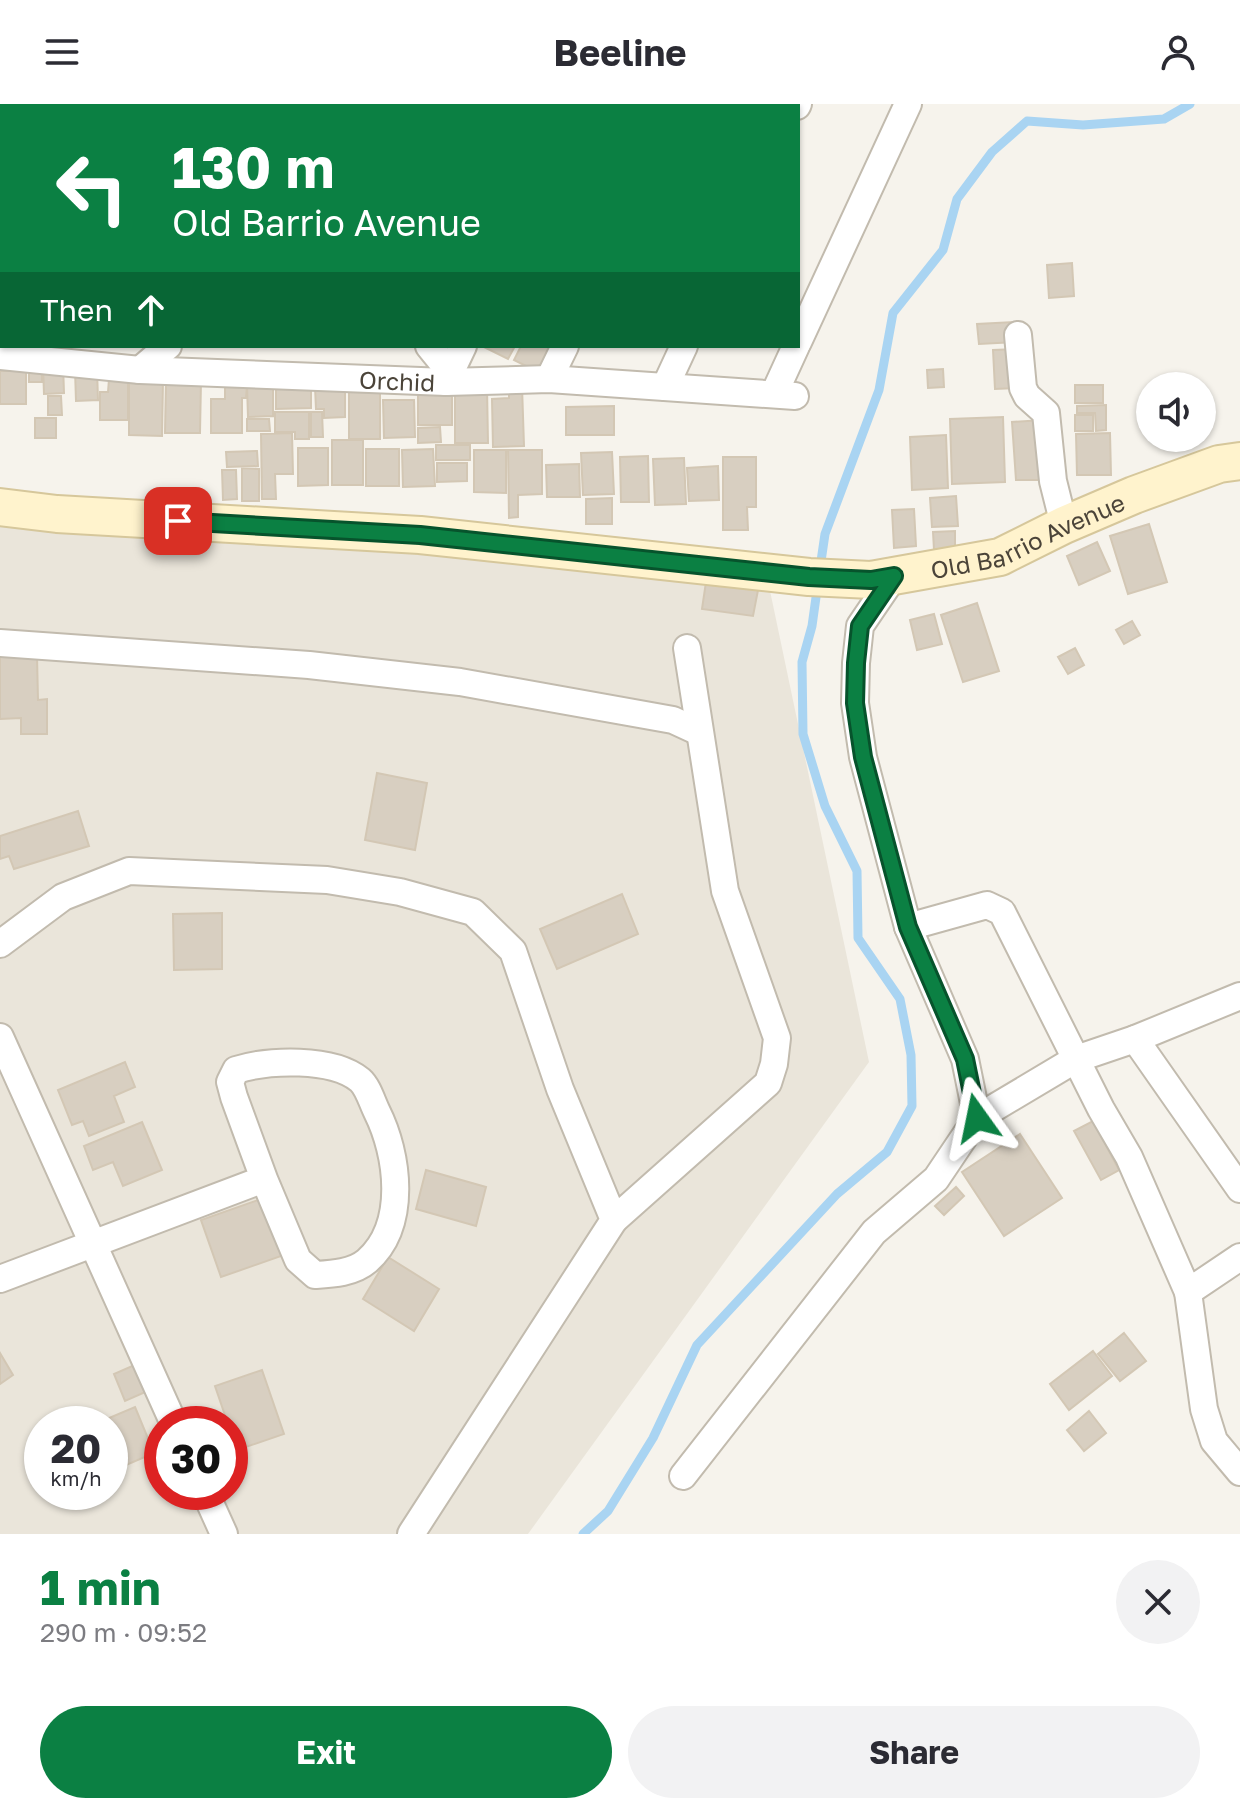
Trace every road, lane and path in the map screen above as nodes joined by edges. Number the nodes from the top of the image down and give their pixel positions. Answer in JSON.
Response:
{"nodes":[{"id":1,"x":908,"y":104,"type":"edge"},
{"id":2,"x":1018,"y":335,"type":"dead end"},
{"id":3,"x":800,"y":338,"type":"edge"},
{"id":4,"x":166,"y":348,"type":"edge"},
{"id":5,"x":430,"y":348,"type":"edge"},
{"id":6,"x":462,"y":348,"type":"edge"},
{"id":7,"x":564,"y":348,"type":"edge"},
{"id":8,"x":683,"y":348,"type":"edge"},
{"id":9,"x":796,"y":348,"type":"edge"},
{"id":10,"x":0,"y":356,"type":"edge"},
{"id":11,"x":140,"y":370,"type":"junction"},
{"id":12,"x":448,"y":377,"type":"junction"},
{"id":13,"x":549,"y":379,"type":"junction"},
{"id":14,"x":665,"y":387,"type":"junction"},
{"id":15,"x":1240,"y":461,"type":"edge"},
{"id":16,"x":0,"y":507,"type":"edge"},
{"id":17,"x":1064,"y":525,"type":"junction"},
{"id":18,"x":882,"y":578,"type":"junction"},
{"id":19,"x":0,"y":643,"type":"edge"},
{"id":20,"x":687,"y":648,"type":"dead end"},
{"id":21,"x":699,"y":732,"type":"junction"},
{"id":22,"x":908,"y":927,"type":"junction"},
{"id":23,"x":0,"y":944,"type":"edge"},
{"id":24,"x":1240,"y":996,"type":"edge"},
{"id":25,"x":0,"y":1037,"type":"edge"},
{"id":26,"x":1135,"y":1039,"type":"junction"},
{"id":27,"x":1076,"y":1059,"type":"junction"},
{"id":28,"x":977,"y":1118,"type":"junction"},
{"id":29,"x":264,"y":1179,"type":"junction"},
{"id":30,"x":1240,"y":1189,"type":"edge"},
{"id":31,"x":614,"y":1220,"type":"junction"},
{"id":32,"x":91,"y":1243,"type":"junction"},
{"id":33,"x":1240,"y":1257,"type":"edge"},
{"id":34,"x":0,"y":1279,"type":"edge"},
{"id":35,"x":1188,"y":1292,"type":"junction"},
{"id":36,"x":166,"y":1406,"type":"edge"},
{"id":37,"x":1240,"y":1472,"type":"edge"},
{"id":38,"x":683,"y":1476,"type":"dead end"},
{"id":39,"x":213,"y":1510,"type":"edge"},
{"id":40,"x":224,"y":1534,"type":"edge"},
{"id":41,"x":411,"y":1534,"type":"edge"}],
"edges":[{"from":1,"to":3,"type":"street"},
{"from":2,"to":17,"type":"street"},
{"from":4,"to":11,"type":"street"},
{"from":5,"to":12,"type":"street"},
{"from":6,"to":12,"type":"street"},
{"from":7,"to":13,"type":"street"},
{"from":8,"to":14,"type":"street"},
{"from":9,"to":14,"type":"street","name":"Orchid"},
{"from":10,"to":11,"type":"street","name":"Orchid"},
{"from":11,"to":12,"type":"street","name":"Orchid"},
{"from":12,"to":13,"type":"street","name":"Orchid"},
{"from":13,"to":14,"type":"street","name":"Orchid"},
{"from":15,"to":17,"type":"street","name":"Old Barrio Avenue"},
{"from":16,"to":18,"type":"street","name":"Old Barrio Avenue"},
{"from":17,"to":18,"type":"street","name":"Old Barrio Avenue"},
{"from":18,"to":22,"type":"street"},
{"from":19,"to":21,"type":"street"},
{"from":20,"to":21,"type":"street"},
{"from":21,"to":31,"type":"street"},
{"from":22,"to":27,"type":"street"},
{"from":22,"to":28,"type":"street"},
{"from":23,"to":31,"type":"street"},
{"from":24,"to":26,"type":"street"},
{"from":25,"to":32,"type":"street"},
{"from":26,"to":27,"type":"street"},
{"from":26,"to":30,"type":"street"},
{"from":27,"to":28,"type":"street"},
{"from":27,"to":35,"type":"street"},
{"from":28,"to":38,"type":"street"},
{"from":29,"to":29,"type":"street"},
{"from":29,"to":32,"type":"street"},
{"from":31,"to":41,"type":"street"},
{"from":32,"to":34,"type":"street"},
{"from":32,"to":36,"type":"street"},
{"from":33,"to":35,"type":"street"},
{"from":35,"to":37,"type":"street"},
{"from":39,"to":40,"type":"street"}]}
